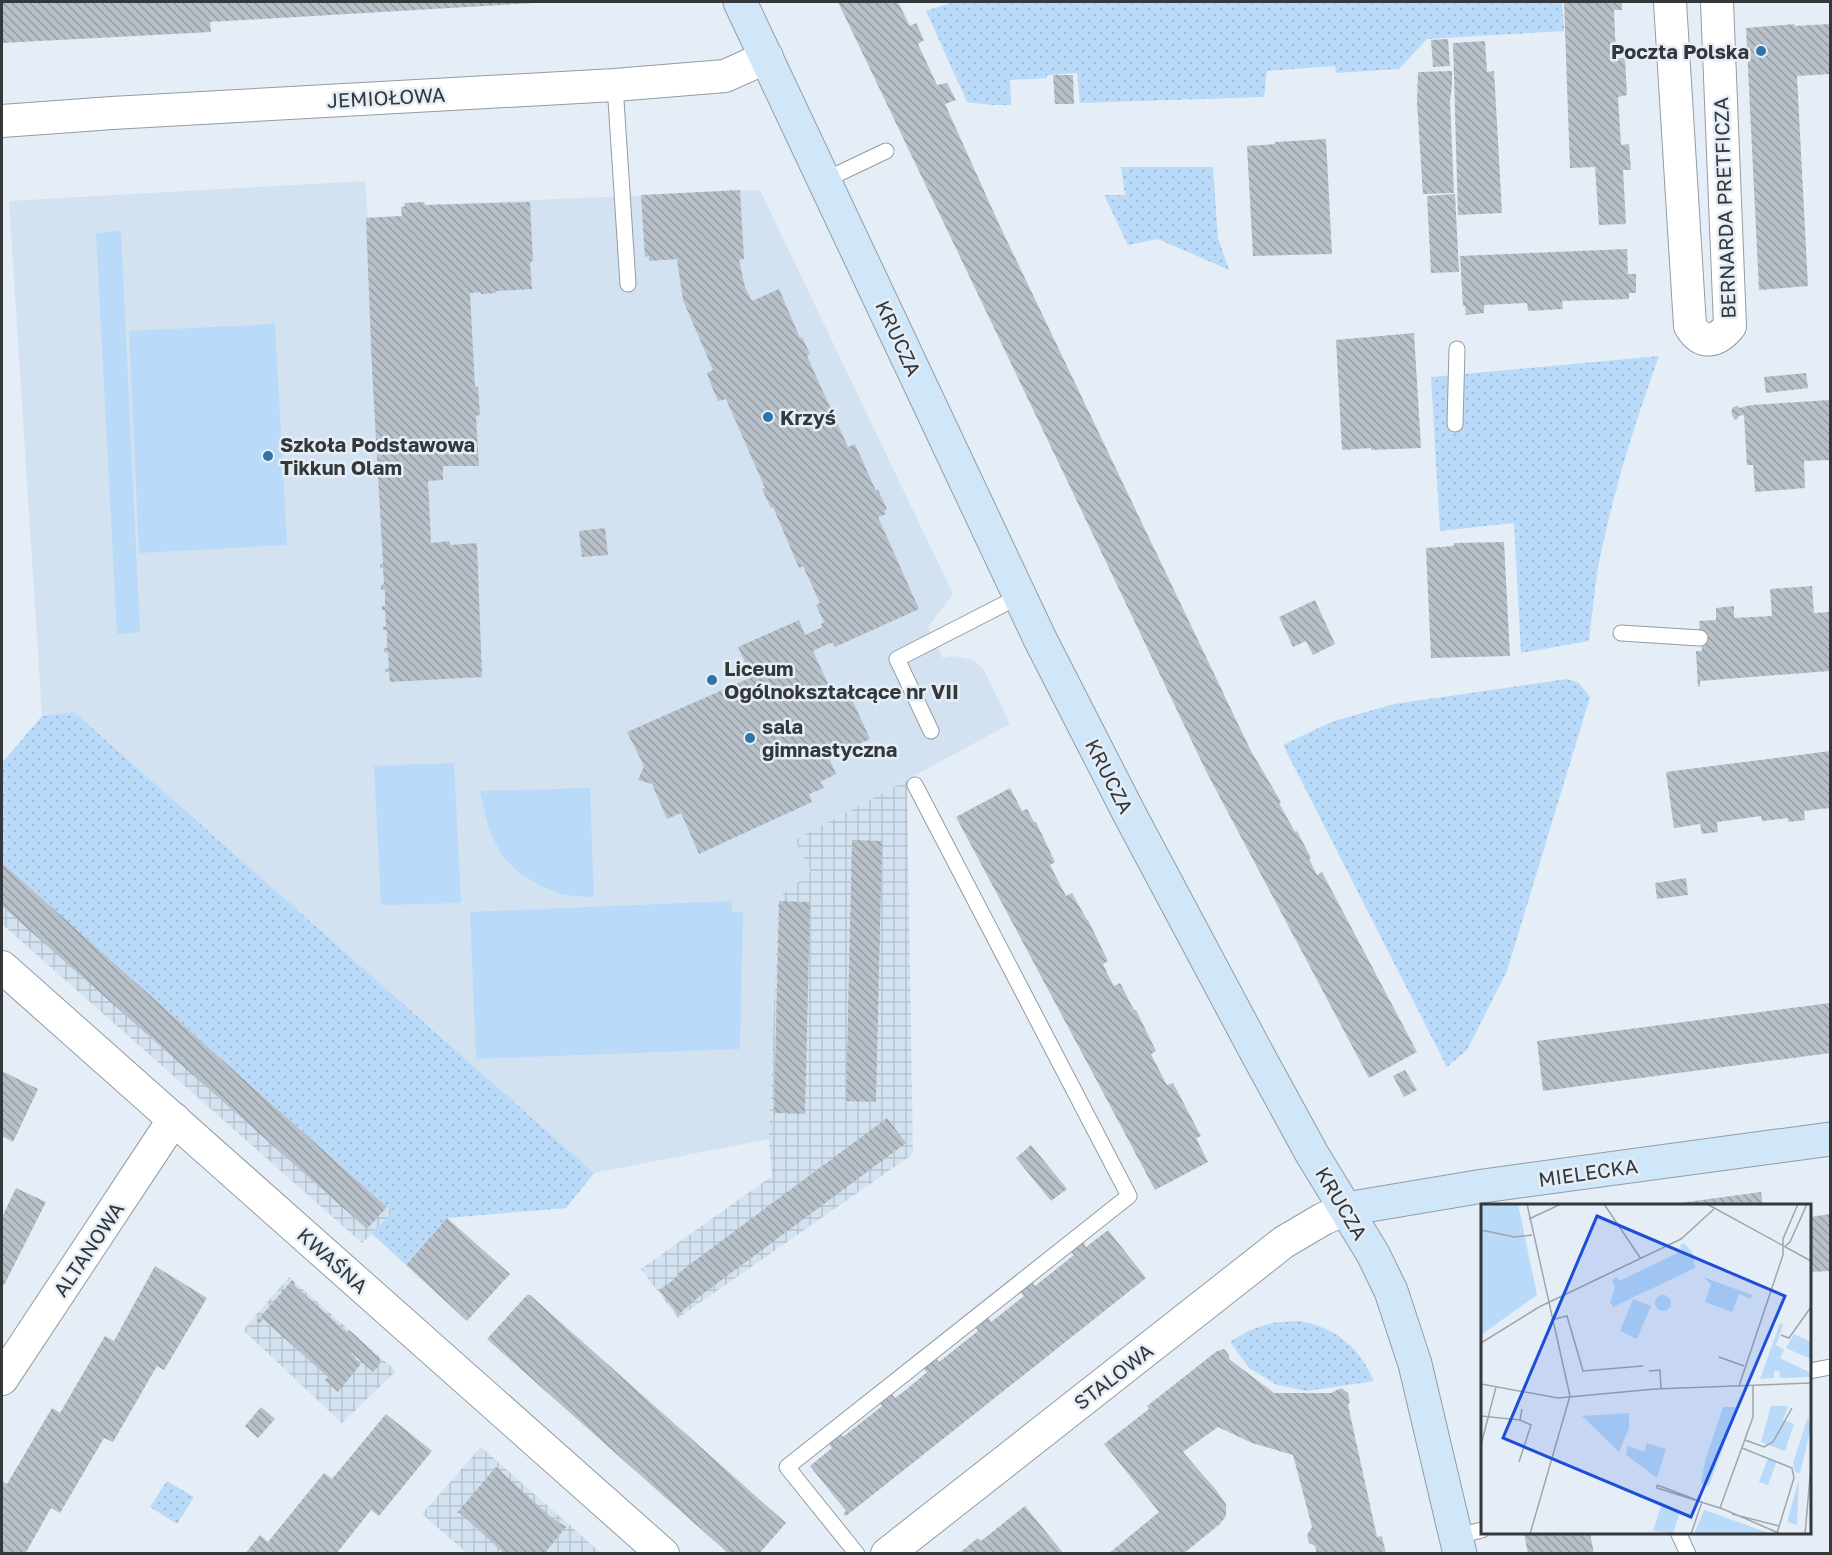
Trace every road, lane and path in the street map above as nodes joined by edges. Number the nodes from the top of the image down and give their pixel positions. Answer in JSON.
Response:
{"nodes":[{"id":1,"x":740,"y":2,"type":"edge"},
{"id":2,"x":1670,"y":2,"type":"edge"},
{"id":3,"x":1717,"y":2,"type":"edge"},
{"id":4,"x":767,"y":57,"type":"junction"},
{"id":5,"x":615,"y":85,"type":"junction"},
{"id":6,"x":2,"y":120,"type":"edge"},
{"id":7,"x":886,"y":152,"type":"dead end"},
{"id":8,"x":825,"y":180,"type":"junction"},
{"id":9,"x":628,"y":284,"type":"dead end"},
{"id":10,"x":1457,"y":349,"type":"dead end"},
{"id":11,"x":1455,"y":424,"type":"dead end"},
{"id":12,"x":1020,"y":596,"type":"junction"},
{"id":13,"x":1621,"y":633,"type":"dead end"},
{"id":14,"x":1700,"y":638,"type":"dead end"},
{"id":15,"x":931,"y":731,"type":"dead end"},
{"id":16,"x":915,"y":785,"type":"dead end"},
{"id":17,"x":2,"y":967,"type":"edge"},
{"id":18,"x":174,"y":1119,"type":"junction"},
{"id":19,"x":1830,"y":1138,"type":"edge"},
{"id":20,"x":1346,"y":1209,"type":"junction"},
{"id":21,"x":1830,"y":1367,"type":"edge"},
{"id":22,"x":1811,"y":1371,"type":"edge"},
{"id":23,"x":2,"y":1379,"type":"edge"},
{"id":24,"x":1678,"y":1534,"type":"edge"},
{"id":25,"x":1466,"y":1540,"type":"edge"},
{"id":26,"x":663,"y":1554,"type":"edge"},
{"id":27,"x":857,"y":1554,"type":"edge"},
{"id":28,"x":887,"y":1554,"type":"edge"},
{"id":29,"x":1688,"y":1554,"type":"edge"}],
"edges":[{"from":1,"to":4,"type":"street","name":"KRUCZA"},
{"from":2,"to":3,"type":"street","name":"BERNARDA PRETFICZA"},
{"from":4,"to":5,"type":"street","name":"JEMIOŁOWA"},
{"from":4,"to":8,"type":"street","name":"KRUCZA"},
{"from":5,"to":6,"type":"street","name":"JEMIOŁOWA"},
{"from":5,"to":9,"type":"lane"},
{"from":7,"to":8,"type":"lane"},
{"from":8,"to":12,"type":"street","name":"KRUCZA"},
{"from":10,"to":11,"type":"lane"},
{"from":12,"to":15,"type":"lane"},
{"from":12,"to":20,"type":"street","name":"KRUCZA"},
{"from":13,"to":14,"type":"lane"},
{"from":16,"to":27,"type":"lane"},
{"from":17,"to":18,"type":"street","name":"KWAŚNA"},
{"from":18,"to":23,"type":"street","name":"ALTANOWA"},
{"from":18,"to":26,"type":"street","name":"KWAŚNA"},
{"from":19,"to":20,"type":"street","name":"MIELECKA"},
{"from":20,"to":25,"type":"street","name":"KRUCZA"},
{"from":20,"to":28,"type":"street","name":"STALOWA"},
{"from":21,"to":22,"type":"lane"},
{"from":24,"to":29,"type":"lane"}]}
